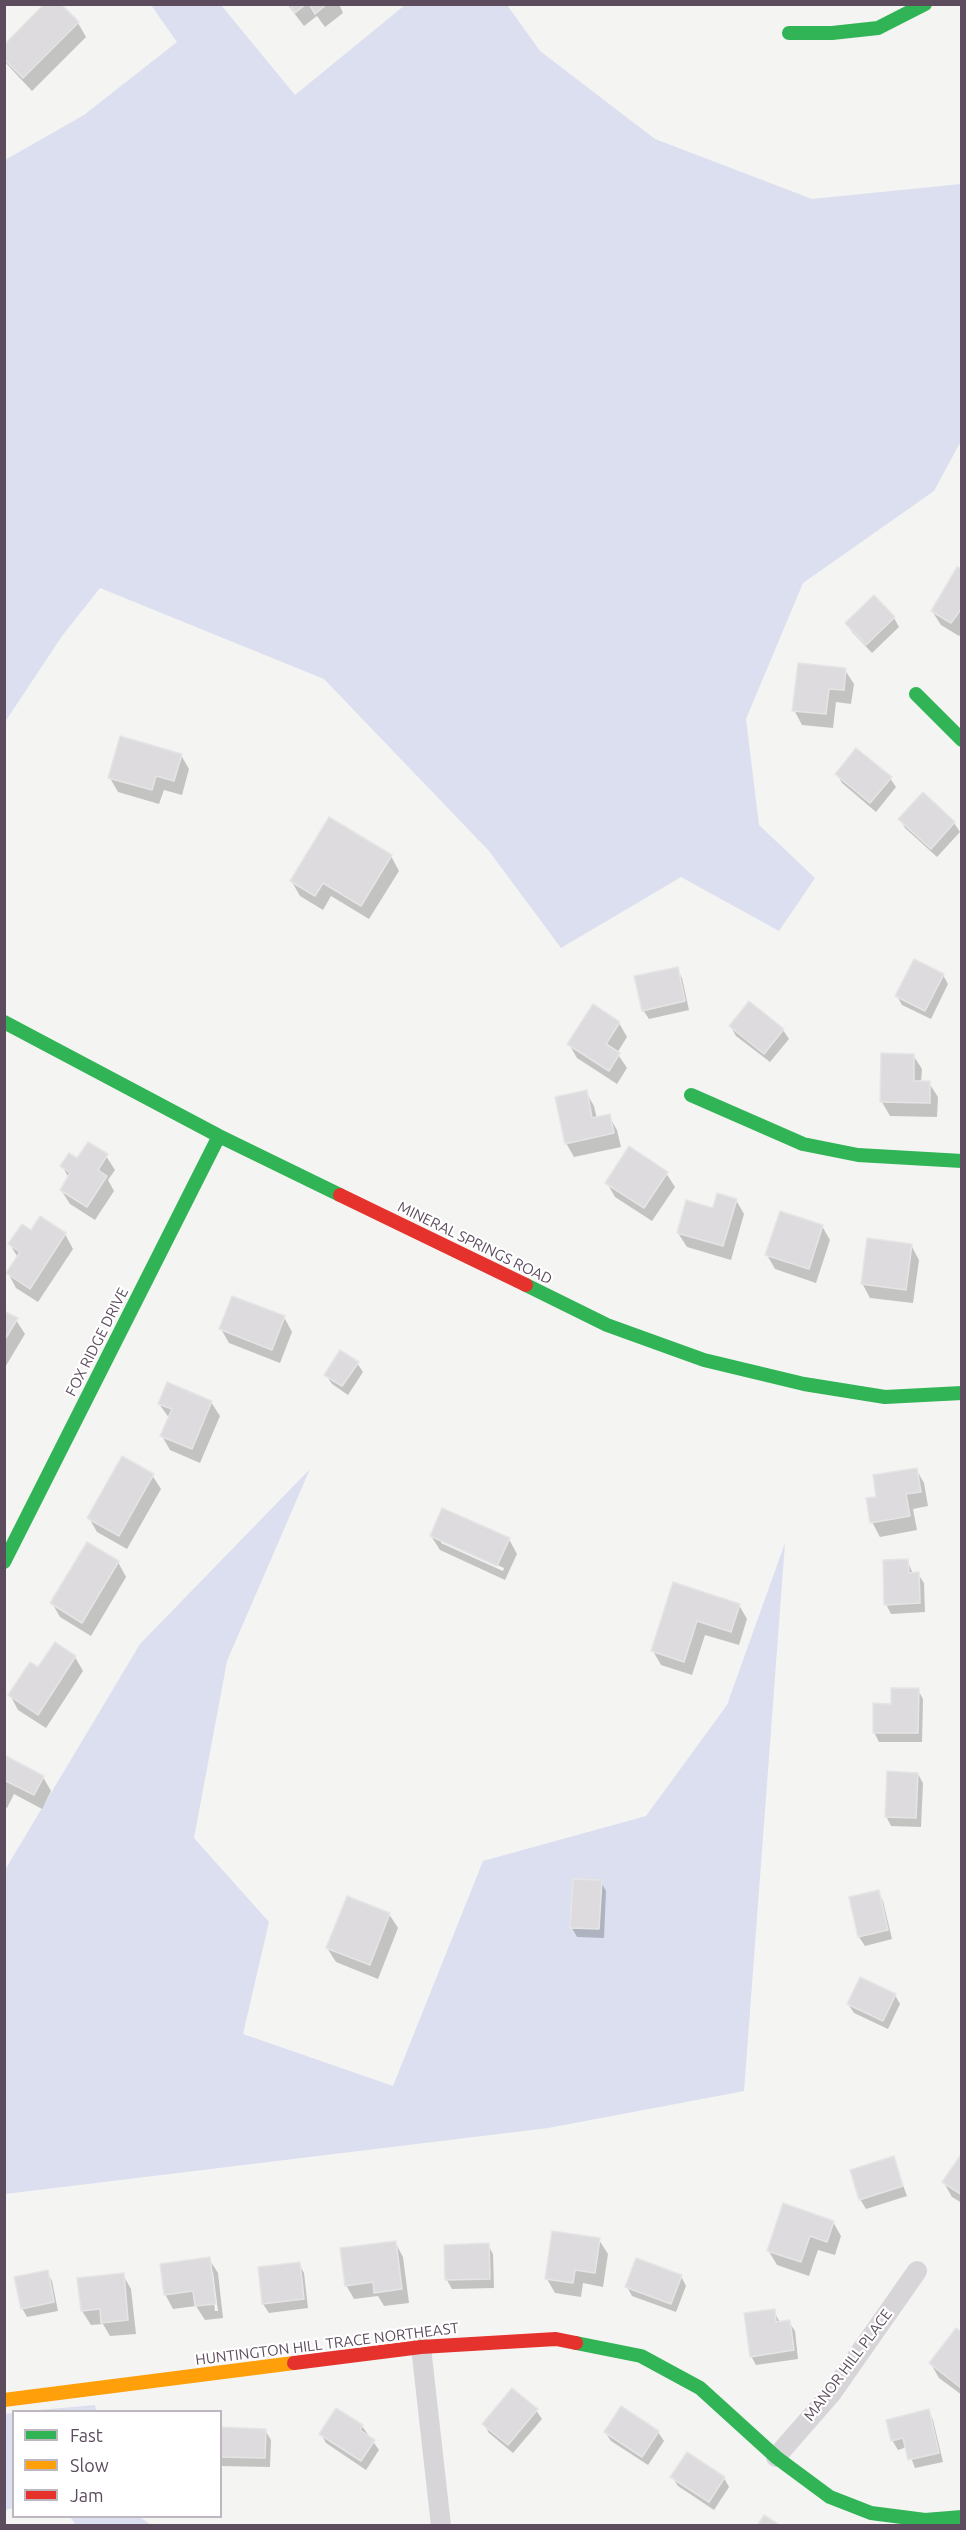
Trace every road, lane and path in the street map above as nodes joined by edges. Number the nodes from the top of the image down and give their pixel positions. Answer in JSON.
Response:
{"nodes":[{"id":1,"x":925,"y":4,"type":"edge"},
{"id":2,"x":789,"y":33,"type":"dead end"},
{"id":3,"x":916,"y":694,"type":"dead end"},
{"id":4,"x":962,"y":740,"type":"edge"},
{"id":5,"x":4,"y":1022,"type":"edge"},
{"id":6,"x":691,"y":1095,"type":"dead end"},
{"id":7,"x":219,"y":1136,"type":"junction"},
{"id":8,"x":962,"y":1161,"type":"edge"},
{"id":9,"x":962,"y":1393,"type":"edge"},
{"id":10,"x":4,"y":1562,"type":"edge"},
{"id":11,"x":917,"y":2271,"type":"dead end"},
{"id":12,"x":421,"y":2347,"type":"junction"},
{"id":13,"x":4,"y":2400,"type":"edge"},
{"id":14,"x":776,"y":2457,"type":"junction"},
{"id":15,"x":962,"y":2517,"type":"edge"},
{"id":16,"x":441,"y":2526,"type":"edge"}],
"edges":[{"from":1,"to":2,"type":"street"},
{"from":3,"to":4,"type":"street"},
{"from":5,"to":7,"type":"street","name":"MINERAL SPRINGS ROAD"},
{"from":6,"to":8,"type":"street"},
{"from":7,"to":9,"type":"street","name":"MINERAL SPRINGS ROAD"},
{"from":7,"to":10,"type":"street","name":"FOX RIDGE DRIVE"},
{"from":11,"to":14,"type":"street","name":"MANOR HILL PLACE"},
{"from":12,"to":13,"type":"street","name":"HUNTINGTON HILL TRACE NORTHEAST"},
{"from":12,"to":14,"type":"street","name":"HUNTINGTON HILL TRACE NORTHEAST"},
{"from":12,"to":16,"type":"street"},
{"from":14,"to":15,"type":"street","name":"HUNTINGTON HILL TRACE NORTHEAST"}]}
